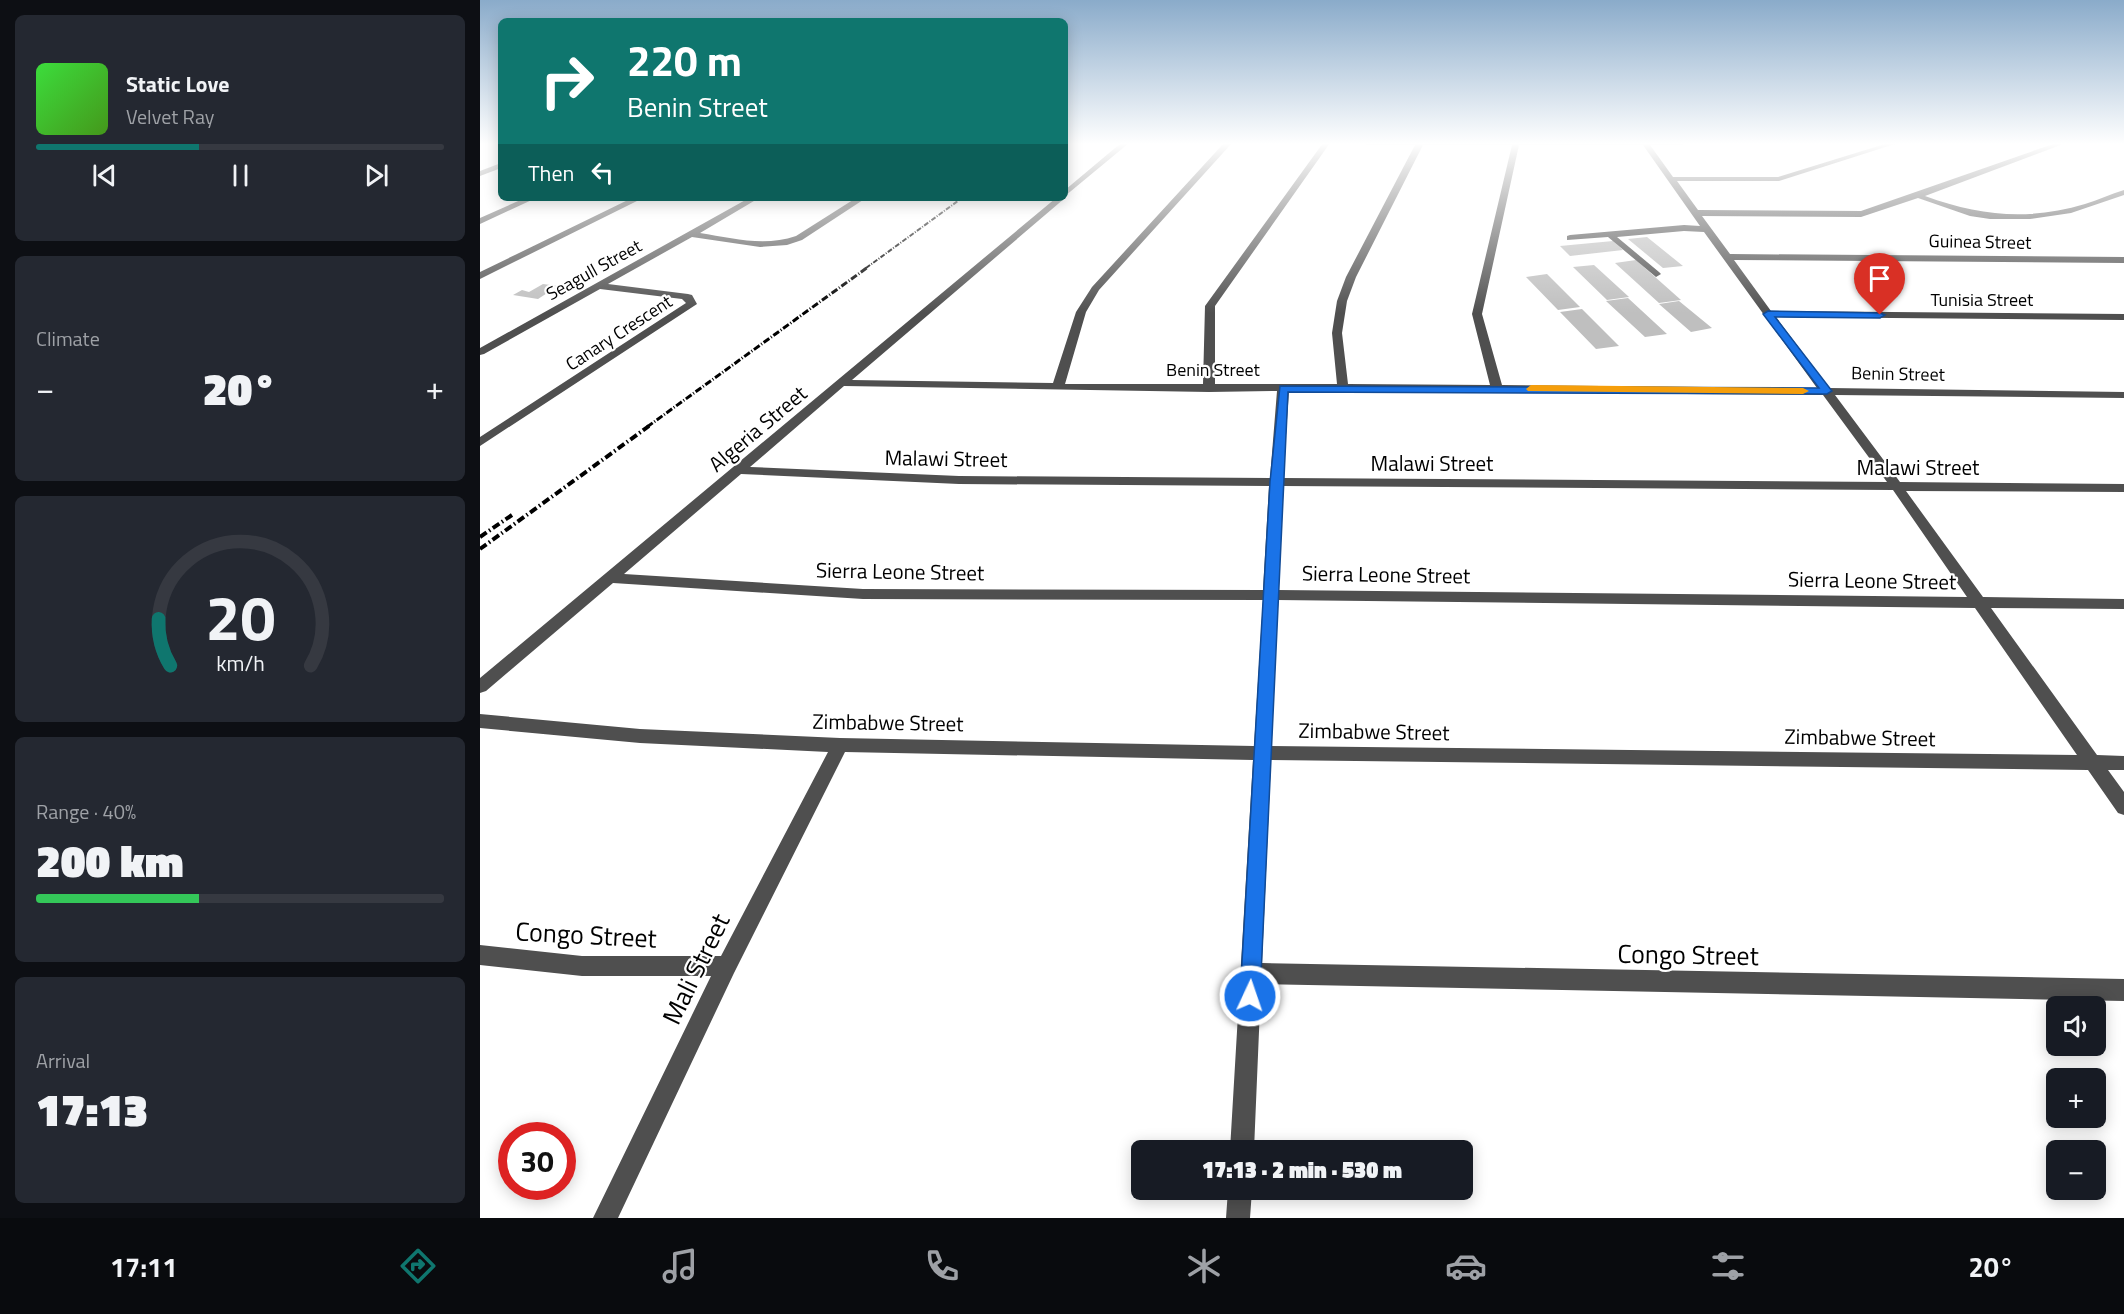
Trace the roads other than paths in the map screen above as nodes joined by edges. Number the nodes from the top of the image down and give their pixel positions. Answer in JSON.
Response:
{"nodes":[{"id":1,"x":1176,"y":200,"type":"edge"},
{"id":2,"x":1285,"y":200,"type":"edge"},
{"id":3,"x":1391,"y":200,"type":"edge"},
{"id":4,"x":1503,"y":200,"type":"edge"},
{"id":5,"x":1687,"y":200,"type":"edge"},
{"id":6,"x":1904,"y":200,"type":"edge"},
{"id":7,"x":1932,"y":200,"type":"edge"},
{"id":8,"x":2102,"y":200,"type":"edge"},
{"id":9,"x":525,"y":201,"type":"edge"},
{"id":10,"x":633,"y":201,"type":"edge"},
{"id":11,"x":750,"y":201,"type":"edge"},
{"id":12,"x":857,"y":201,"type":"edge"},
{"id":13,"x":1056,"y":201,"type":"edge"},
{"id":14,"x":1696,"y":213,"type":"junction"},
{"id":15,"x":480,"y":221,"type":"edge"},
{"id":16,"x":1706,"y":229,"type":"junction"},
{"id":17,"x":690,"y":234,"type":"junction"},
{"id":18,"x":1609,"y":234,"type":"junction"},
{"id":19,"x":1570,"y":238,"type":"dead end"},
{"id":20,"x":1728,"y":256,"type":"junction"},
{"id":21,"x":2124,"y":260,"type":"edge"},
{"id":22,"x":1656,"y":274,"type":"dead end"},
{"id":23,"x":480,"y":276,"type":"edge"},
{"id":24,"x":598,"y":286,"type":"junction"},
{"id":25,"x":1768,"y":314,"type":"junction"},
{"id":26,"x":2124,"y":317,"type":"edge"},
{"id":27,"x":480,"y":352,"type":"edge"},
{"id":28,"x":843,"y":383,"type":"junction"},
{"id":29,"x":1058,"y":387,"type":"junction"},
{"id":30,"x":1209,"y":388,"type":"junction"},
{"id":31,"x":1283,"y":388,"type":"junction"},
{"id":32,"x":1343,"y":388,"type":"junction"},
{"id":33,"x":1497,"y":388,"type":"junction"},
{"id":34,"x":1827,"y":391,"type":"junction"},
{"id":35,"x":2124,"y":395,"type":"edge"},
{"id":36,"x":480,"y":442,"type":"edge"},
{"id":37,"x":739,"y":470,"type":"junction"},
{"id":38,"x":1276,"y":482,"type":"junction"},
{"id":39,"x":1897,"y":487,"type":"junction"},
{"id":40,"x":2124,"y":488,"type":"edge"},
{"id":41,"x":611,"y":578,"type":"junction"},
{"id":42,"x":1271,"y":595,"type":"junction"},
{"id":43,"x":1979,"y":603,"type":"junction"},
{"id":44,"x":2124,"y":604,"type":"edge"},
{"id":45,"x":480,"y":687,"type":"edge"},
{"id":46,"x":480,"y":721,"type":"edge"},
{"id":47,"x":840,"y":745,"type":"junction"},
{"id":48,"x":1262,"y":753,"type":"junction"},
{"id":49,"x":2092,"y":763,"type":"junction"},
{"id":50,"x":2124,"y":763,"type":"edge"},
{"id":51,"x":2124,"y":807,"type":"edge"},
{"id":52,"x":480,"y":955,"type":"edge"},
{"id":53,"x":727,"y":966,"type":"junction"},
{"id":54,"x":1251,"y":973,"type":"junction"},
{"id":55,"x":2124,"y":990,"type":"edge"},
{"id":56,"x":1243,"y":1140,"type":"edge"},
{"id":57,"x":1239,"y":1200,"type":"edge"},
{"id":58,"x":604,"y":1218,"type":"edge"},
{"id":59,"x":1238,"y":1218,"type":"edge"}],
"edges":[{"from":1,"to":29,"type":"street"},
{"from":2,"to":30,"type":"street"},
{"from":3,"to":32,"type":"street"},
{"from":4,"to":33,"type":"street"},
{"from":5,"to":14,"type":"street"},
{"from":6,"to":14,"type":"street"},
{"from":7,"to":8,"type":"street"},
{"from":9,"to":15,"type":"street"},
{"from":10,"to":23,"type":"street"},
{"from":11,"to":17,"type":"street","name":"Seagull Street"},
{"from":12,"to":17,"type":"street"},
{"from":13,"to":28,"type":"street","name":"Algeria Street"},
{"from":14,"to":16,"type":"street"},
{"from":16,"to":18,"type":"street"},
{"from":16,"to":20,"type":"street"},
{"from":17,"to":24,"type":"street","name":"Seagull Street"},
{"from":18,"to":19,"type":"street"},
{"from":18,"to":22,"type":"street"},
{"from":20,"to":21,"type":"street","name":"Guinea Street"},
{"from":20,"to":25,"type":"street"},
{"from":24,"to":27,"type":"street","name":"Seagull Street"},
{"from":24,"to":36,"type":"street","name":"Canary Crescent"},
{"from":25,"to":26,"type":"street","name":"Tunisia Street"},
{"from":25,"to":34,"type":"street"},
{"from":28,"to":29,"type":"street","name":"Benin Street"},
{"from":28,"to":37,"type":"street","name":"Algeria Street"},
{"from":29,"to":30,"type":"street","name":"Benin Street"},
{"from":30,"to":31,"type":"street","name":"Benin Street"},
{"from":31,"to":32,"type":"street","name":"Benin Street"},
{"from":31,"to":38,"type":"street"},
{"from":32,"to":33,"type":"street","name":"Benin Street"},
{"from":33,"to":34,"type":"street","name":"Benin Street"},
{"from":34,"to":35,"type":"street","name":"Benin Street"},
{"from":34,"to":39,"type":"street"},
{"from":37,"to":38,"type":"street","name":"Malawi Street"},
{"from":37,"to":41,"type":"street","name":"Algeria Street"},
{"from":38,"to":39,"type":"street","name":"Malawi Street"},
{"from":38,"to":42,"type":"street"},
{"from":39,"to":40,"type":"street","name":"Malawi Street"},
{"from":39,"to":43,"type":"street"},
{"from":41,"to":42,"type":"street","name":"Sierra Leone Street"},
{"from":41,"to":45,"type":"street","name":"Algeria Street"},
{"from":42,"to":43,"type":"street","name":"Sierra Leone Street"},
{"from":42,"to":48,"type":"street"},
{"from":43,"to":44,"type":"street","name":"Sierra Leone Street"},
{"from":43,"to":49,"type":"street"},
{"from":46,"to":47,"type":"street","name":"Zimbabwe Street"},
{"from":47,"to":48,"type":"street","name":"Zimbabwe Street"},
{"from":47,"to":53,"type":"street","name":"Mali Street"},
{"from":48,"to":49,"type":"street","name":"Zimbabwe Street"},
{"from":48,"to":54,"type":"street"},
{"from":49,"to":50,"type":"street","name":"Zimbabwe Street"},
{"from":49,"to":51,"type":"street"},
{"from":52,"to":53,"type":"street","name":"Congo Street"},
{"from":53,"to":58,"type":"street","name":"Mali Street"},
{"from":54,"to":55,"type":"street","name":"Congo Street"},
{"from":54,"to":56,"type":"street"},
{"from":57,"to":59,"type":"street"}]}
